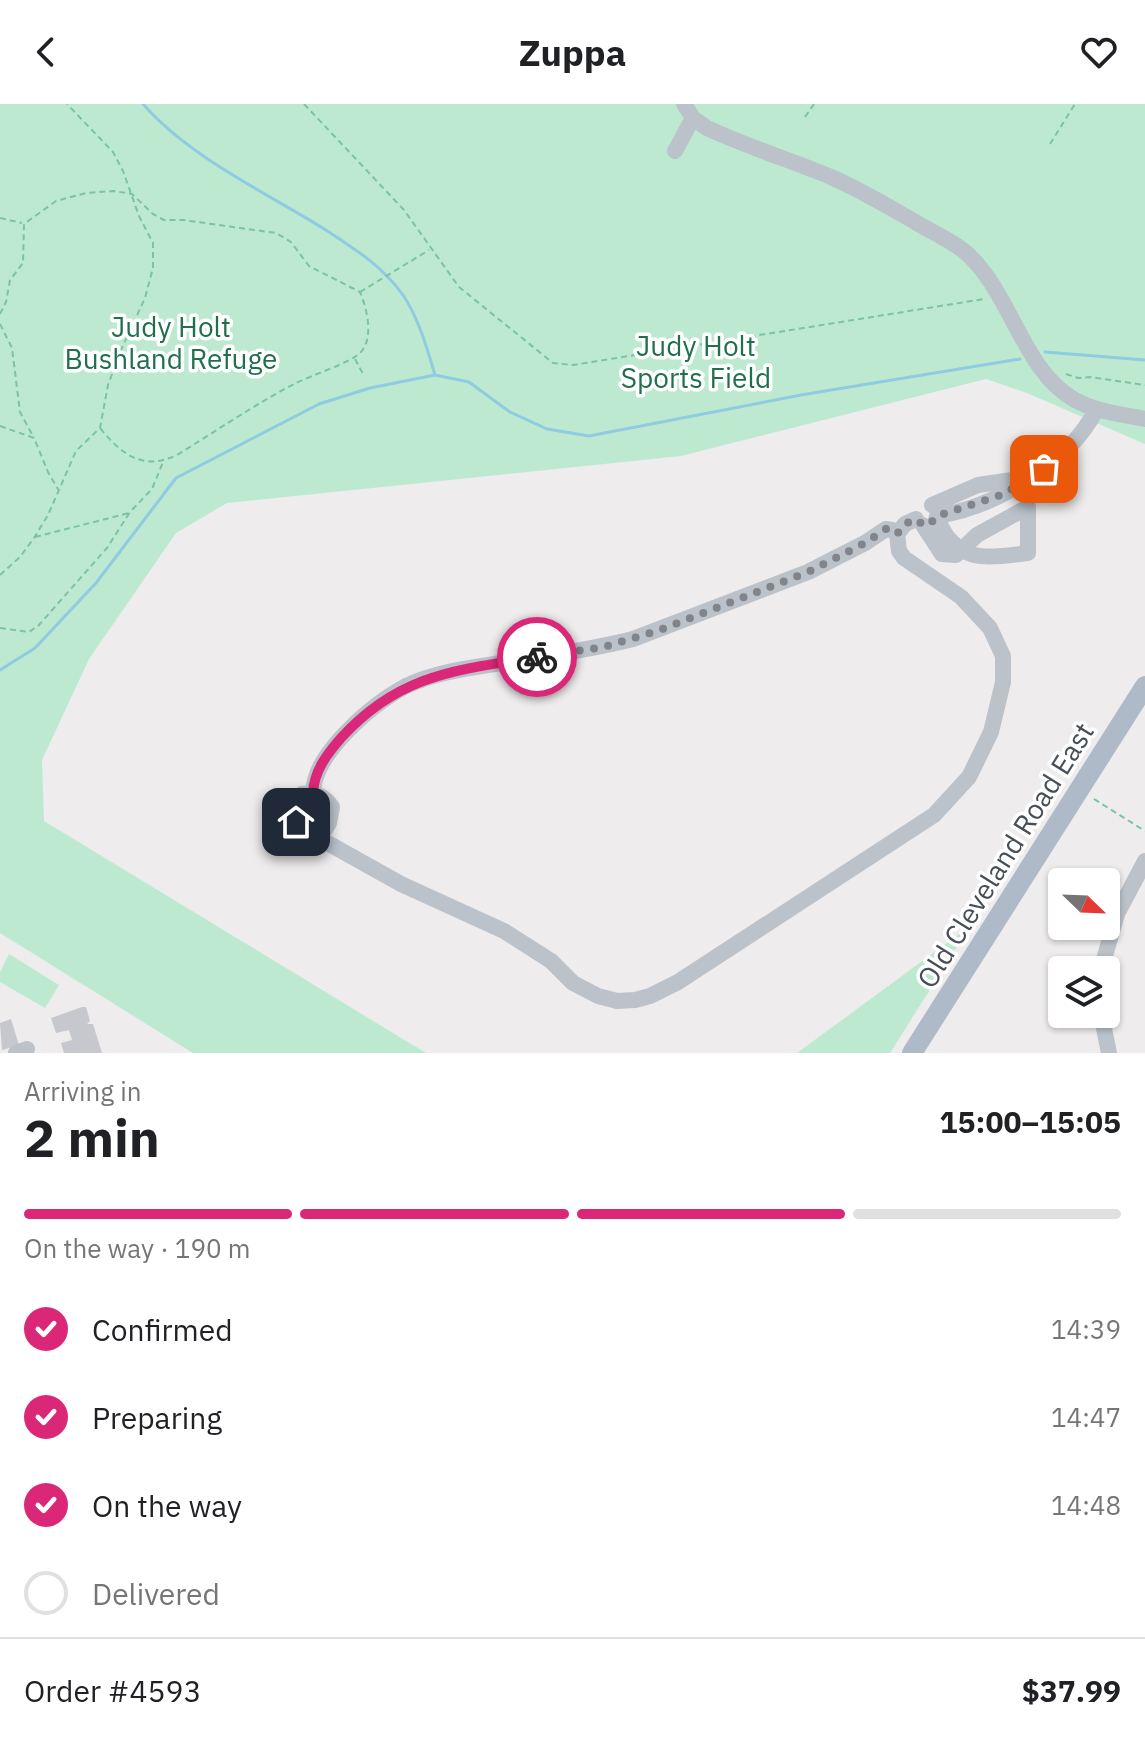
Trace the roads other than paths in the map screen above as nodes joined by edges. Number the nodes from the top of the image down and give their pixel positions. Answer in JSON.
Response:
{"nodes":[{"id":1,"x":689,"y":111,"type":"edge"},
{"id":2,"x":675,"y":151,"type":"dead end"},
{"id":3,"x":1096,"y":410,"type":"junction"},
{"id":4,"x":1145,"y":419,"type":"edge"},
{"id":5,"x":929,"y":517,"type":"junction"},
{"id":6,"x":897,"y":534,"type":"junction"},
{"id":7,"x":963,"y":550,"type":"dead end"},
{"id":8,"x":1145,"y":686,"type":"edge"},
{"id":9,"x":313,"y":793,"type":"junction"},
{"id":10,"x":320,"y":838,"type":"junction"},
{"id":11,"x":1145,"y":861,"type":"edge"},
{"id":12,"x":1105,"y":956,"type":"edge"},
{"id":13,"x":1104,"y":1028,"type":"edge"},
{"id":14,"x":912,"y":1053,"type":"edge"},
{"id":15,"x":1109,"y":1053,"type":"edge"}],
"edges":[{"from":1,"to":2,"type":"street"},
{"from":1,"to":3,"type":"street"},
{"from":3,"to":4,"type":"street"},
{"from":3,"to":5,"type":"street"},
{"from":5,"to":6,"type":"street"},
{"from":5,"to":7,"type":"street"},
{"from":6,"to":9,"type":"street"},
{"from":6,"to":10,"type":"street"},
{"from":8,"to":14,"type":"main road","name":"Old Cleveland Road East"},
{"from":9,"to":10,"type":"street"},
{"from":9,"to":10,"type":"street"},
{"from":11,"to":12,"type":"street"},
{"from":13,"to":15,"type":"street"}]}
